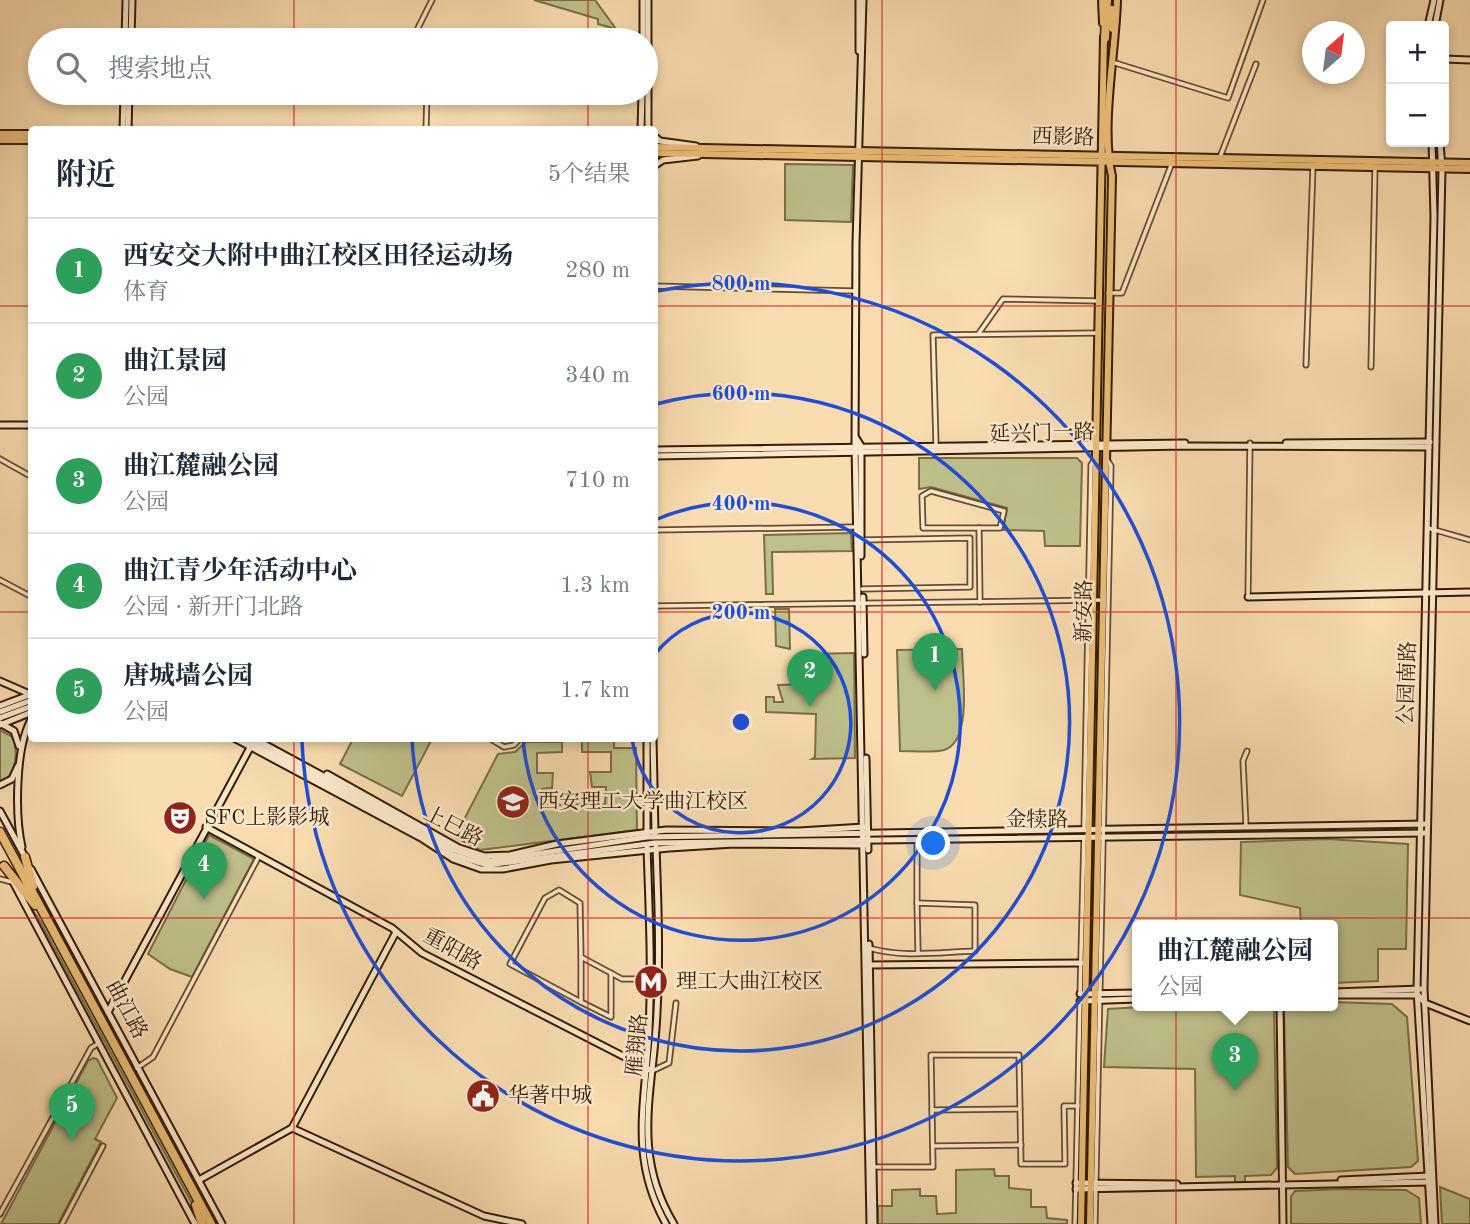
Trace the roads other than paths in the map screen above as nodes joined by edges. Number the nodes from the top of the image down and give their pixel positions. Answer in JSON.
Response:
{"nodes":[{"id":1,"x":126,"y":0,"type":"edge"},
{"id":2,"x":132,"y":0,"type":"edge"},
{"id":3,"x":432,"y":0,"type":"edge"},
{"id":4,"x":646,"y":0,"type":"edge"},
{"id":5,"x":861,"y":0,"type":"edge"},
{"id":6,"x":1102,"y":0,"type":"edge"},
{"id":7,"x":1112,"y":0,"type":"edge"},
{"id":8,"x":1263,"y":0,"type":"edge"},
{"id":9,"x":1434,"y":0,"type":"edge"},
{"id":10,"x":1440,"y":0,"type":"edge"},
{"id":11,"x":1429,"y":21,"type":"edge"},
{"id":12,"x":1435,"y":21,"type":"edge"},
{"id":13,"x":1113,"y":27,"type":"joint"},
{"id":14,"x":125,"y":28,"type":"edge"},
{"id":15,"x":131,"y":28,"type":"edge"},
{"id":16,"x":418,"y":28,"type":"edge"},
{"id":17,"x":644,"y":28,"type":"edge"},
{"id":18,"x":646,"y":28,"type":"edge"},
{"id":19,"x":1105,"y":38,"type":"junction"},
{"id":20,"x":1449,"y":59,"type":"edge"},
{"id":21,"x":1470,"y":60,"type":"edge"},
{"id":22,"x":1112,"y":62,"type":"junction"},
{"id":23,"x":1256,"y":64,"type":"dead end"},
{"id":24,"x":124,"y":105,"type":"edge"},
{"id":25,"x":129,"y":105,"type":"edge"},
{"id":26,"x":427,"y":105,"type":"edge"},
{"id":27,"x":642,"y":105,"type":"edge"},
{"id":28,"x":648,"y":105,"type":"edge"},
{"id":29,"x":123,"y":126,"type":"edge"},
{"id":30,"x":128,"y":126,"type":"edge"},
{"id":31,"x":426,"y":126,"type":"edge"},
{"id":32,"x":640,"y":126,"type":"edge"},
{"id":33,"x":649,"y":126,"type":"edge"},
{"id":34,"x":0,"y":134,"type":"edge"},
{"id":35,"x":28,"y":134,"type":"edge"},
{"id":36,"x":0,"y":139,"type":"edge"},
{"id":37,"x":658,"y":139,"type":"edge"},
{"id":38,"x":28,"y":141,"type":"edge"},
{"id":39,"x":658,"y":147,"type":"edge"},
{"id":40,"x":1433,"y":147,"type":"edge"},
{"id":41,"x":1440,"y":147,"type":"edge"},
{"id":42,"x":705,"y":152,"type":"junction"},
{"id":43,"x":658,"y":153,"type":"edge"},
{"id":44,"x":858,"y":155,"type":"junction"},
{"id":45,"x":1220,"y":159,"type":"junction"},
{"id":46,"x":1106,"y":160,"type":"junction"},
{"id":47,"x":658,"y":163,"type":"edge"},
{"id":48,"x":1172,"y":163,"type":"junction"},
{"id":49,"x":1470,"y":163,"type":"edge"},
{"id":50,"x":1314,"y":166,"type":"junction"},
{"id":51,"x":1438,"y":166,"type":"junction"},
{"id":52,"x":1375,"y":167,"type":"junction"},
{"id":53,"x":1470,"y":169,"type":"edge"},
{"id":54,"x":658,"y":286,"type":"edge"},
{"id":55,"x":855,"y":291,"type":"junction"},
{"id":56,"x":1108,"y":293,"type":"junction"},
{"id":57,"x":1100,"y":301,"type":"junction"},
{"id":58,"x":979,"y":333,"type":"junction"},
{"id":59,"x":1098,"y":333,"type":"junction"},
{"id":60,"x":1306,"y":365,"type":"dead end"},
{"id":61,"x":1371,"y":368,"type":"dead end"},
{"id":62,"x":0,"y":425,"type":"edge"},
{"id":63,"x":28,"y":425,"type":"edge"},
{"id":64,"x":1429,"y":444,"type":"junction"},
{"id":65,"x":936,"y":445,"type":"junction"},
{"id":66,"x":1250,"y":445,"type":"junction"},
{"id":67,"x":858,"y":449,"type":"junction"},
{"id":68,"x":1096,"y":449,"type":"junction"},
{"id":69,"x":658,"y":450,"type":"edge"},
{"id":70,"x":1106,"y":450,"type":"junction"},
{"id":71,"x":658,"y":456,"type":"edge"},
{"id":72,"x":0,"y":460,"type":"edge"},
{"id":73,"x":28,"y":475,"type":"edge"},
{"id":74,"x":856,"y":527,"type":"junction"},
{"id":75,"x":928,"y":528,"type":"junction"},
{"id":76,"x":979,"y":528,"type":"junction"},
{"id":77,"x":1430,"y":529,"type":"junction"},
{"id":78,"x":658,"y":530,"type":"edge"},
{"id":79,"x":929,"y":539,"type":"junction"},
{"id":80,"x":861,"y":540,"type":"junction"},
{"id":81,"x":1470,"y":540,"type":"edge"},
{"id":82,"x":0,"y":580,"type":"edge"},
{"id":83,"x":862,"y":589,"type":"junction"},
{"id":84,"x":1470,"y":592,"type":"edge"},
{"id":85,"x":1429,"y":593,"type":"junction"},
{"id":86,"x":28,"y":595,"type":"edge"},
{"id":87,"x":1248,"y":597,"type":"joint"},
{"id":88,"x":1091,"y":600,"type":"junction"},
{"id":89,"x":1106,"y":600,"type":"junction"},
{"id":90,"x":980,"y":602,"type":"junction"},
{"id":91,"x":862,"y":603,"type":"junction"},
{"id":92,"x":658,"y":606,"type":"edge"},
{"id":93,"x":0,"y":681,"type":"edge"},
{"id":94,"x":28,"y":695,"type":"edge"},
{"id":95,"x":28,"y":697,"type":"edge"},
{"id":96,"x":28,"y":698,"type":"edge"},
{"id":97,"x":0,"y":706,"type":"edge"},
{"id":98,"x":28,"y":708,"type":"edge"},
{"id":99,"x":0,"y":712,"type":"edge"},
{"id":100,"x":28,"y":713,"type":"edge"},
{"id":101,"x":0,"y":723,"type":"edge"},
{"id":102,"x":28,"y":726,"type":"edge"},
{"id":103,"x":252,"y":742,"type":"edge"},
{"id":104,"x":255,"y":742,"type":"edge"},
{"id":105,"x":255,"y":742,"type":"edge"},
{"id":106,"x":268,"y":742,"type":"edge"},
{"id":107,"x":496,"y":742,"type":"edge"},
{"id":108,"x":513,"y":742,"type":"edge"},
{"id":109,"x":647,"y":742,"type":"edge"},
{"id":110,"x":653,"y":742,"type":"edge"},
{"id":111,"x":1247,"y":751,"type":"dead end"},
{"id":112,"x":0,"y":785,"type":"edge"},
{"id":113,"x":0,"y":811,"type":"edge"},
{"id":114,"x":1423,"y":824,"type":"junction"},
{"id":115,"x":206,"y":827,"type":"junction"},
{"id":116,"x":1101,"y":827,"type":"junction"},
{"id":117,"x":1245,"y":828,"type":"junction"},
{"id":118,"x":0,"y":831,"type":"edge"},
{"id":119,"x":1086,"y":832,"type":"junction"},
{"id":120,"x":1423,"y":833,"type":"junction"},
{"id":121,"x":865,"y":836,"type":"junction"},
{"id":122,"x":1100,"y":837,"type":"junction"},
{"id":123,"x":917,"y":838,"type":"junction"},
{"id":124,"x":0,"y":840,"type":"edge"},
{"id":125,"x":647,"y":840,"type":"junction"},
{"id":126,"x":655,"y":840,"type":"junction"},
{"id":127,"x":260,"y":856,"type":"junction"},
{"id":128,"x":25,"y":857,"type":"junction"},
{"id":129,"x":1,"y":862,"type":"edge"},
{"id":130,"x":0,"y":879,"type":"edge"},
{"id":131,"x":13,"y":883,"type":"junction"},
{"id":132,"x":917,"y":903,"type":"junction"},
{"id":133,"x":37,"y":904,"type":"junction"},
{"id":134,"x":396,"y":932,"type":"junction"},
{"id":135,"x":869,"y":948,"type":"junction"},
{"id":136,"x":918,"y":952,"type":"junction"},
{"id":137,"x":581,"y":957,"type":"junction"},
{"id":138,"x":1081,"y":963,"type":"junction"},
{"id":139,"x":871,"y":965,"type":"junction"},
{"id":140,"x":611,"y":973,"type":"junction"},
{"id":141,"x":649,"y":979,"type":"junction"},
{"id":142,"x":1420,"y":991,"type":"junction"},
{"id":143,"x":1338,"y":993,"type":"edge"},
{"id":144,"x":1132,"y":994,"type":"edge"},
{"id":145,"x":1083,"y":997,"type":"junction"},
{"id":146,"x":1097,"y":997,"type":"junction"},
{"id":147,"x":1132,"y":999,"type":"edge"},
{"id":148,"x":581,"y":1002,"type":"junction"},
{"id":149,"x":676,"y":1003,"type":"dead end"},
{"id":150,"x":1424,"y":1003,"type":"junction"},
{"id":151,"x":1280,"y":1011,"type":"edge"},
{"id":152,"x":108,"y":1012,"type":"junction"},
{"id":153,"x":1470,"y":1021,"type":"edge"},
{"id":154,"x":99,"y":1044,"type":"junction"},
{"id":155,"x":137,"y":1068,"type":"junction"},
{"id":156,"x":648,"y":1070,"type":"junction"},
{"id":157,"x":1078,"y":1106,"type":"junction"},
{"id":158,"x":1020,"y":1109,"type":"junction"},
{"id":159,"x":932,"y":1110,"type":"junction"},
{"id":160,"x":292,"y":1128,"type":"junction"},
{"id":161,"x":1021,"y":1145,"type":"junction"},
{"id":162,"x":103,"y":1146,"type":"dead end"},
{"id":163,"x":933,"y":1146,"type":"junction"},
{"id":164,"x":874,"y":1167,"type":"junction"},
{"id":165,"x":1430,"y":1179,"type":"junction"},
{"id":166,"x":199,"y":1180,"type":"junction"},
{"id":167,"x":1283,"y":1182,"type":"junction"},
{"id":168,"x":1079,"y":1186,"type":"junction"},
{"id":169,"x":1094,"y":1187,"type":"junction"},
{"id":170,"x":0,"y":1214,"type":"edge"},
{"id":171,"x":484,"y":1216,"type":"junction"},
{"id":172,"x":494,"y":1221,"type":"edge"},
{"id":173,"x":62,"y":1224,"type":"edge"},
{"id":174,"x":195,"y":1224,"type":"edge"},
{"id":175,"x":206,"y":1224,"type":"edge"},
{"id":176,"x":222,"y":1224,"type":"edge"},
{"id":177,"x":486,"y":1224,"type":"edge"},
{"id":178,"x":522,"y":1224,"type":"edge"},
{"id":179,"x":671,"y":1224,"type":"edge"},
{"id":180,"x":872,"y":1224,"type":"edge"},
{"id":181,"x":1078,"y":1224,"type":"edge"},
{"id":182,"x":1093,"y":1224,"type":"edge"},
{"id":183,"x":1283,"y":1224,"type":"edge"},
{"id":184,"x":1433,"y":1224,"type":"edge"}],
"edges":[{"from":1,"to":14,"type":"street"},
{"from":2,"to":15,"type":"street"},
{"from":3,"to":16,"type":"street"},
{"from":4,"to":17,"type":"street"},
{"from":4,"to":18,"type":"street"},
{"from":5,"to":44,"type":"street"},
{"from":6,"to":19,"type":"main road","name":"新安路"},
{"from":7,"to":13,"type":"highway"},
{"from":7,"to":19,"type":"highway"},
{"from":8,"to":22,"type":"street"},
{"from":9,"to":11,"type":"street"},
{"from":10,"to":12,"type":"street"},
{"from":13,"to":22,"type":"main road","name":"新安路"},
{"from":19,"to":46,"type":"main road","name":"新安路"},
{"from":20,"to":21,"type":"street"},
{"from":22,"to":46,"type":"main road","name":"新安路"},
{"from":23,"to":45,"type":"street"},
{"from":24,"to":29,"type":"street"},
{"from":25,"to":30,"type":"street"},
{"from":26,"to":31,"type":"street"},
{"from":27,"to":32,"type":"street"},
{"from":28,"to":33,"type":"street"},
{"from":34,"to":35,"type":"main road"},
{"from":36,"to":38,"type":"main road"},
{"from":37,"to":42,"type":"street"},
{"from":39,"to":42,"type":"main road","name":"西影路"},
{"from":40,"to":51,"type":"street","name":"公园南路"},
{"from":41,"to":51,"type":"street","name":"公园南路"},
{"from":42,"to":43,"type":"main road","name":"西影路"},
{"from":42,"to":44,"type":"main road","name":"西影路"},
{"from":42,"to":47,"type":"street"},
{"from":44,"to":46,"type":"main road","name":"西影路"},
{"from":44,"to":55,"type":"street"},
{"from":45,"to":46,"type":"main road","name":"西影路"},
{"from":45,"to":51,"type":"main road","name":"西影路"},
{"from":46,"to":48,"type":"main road","name":"西影路"},
{"from":46,"to":56,"type":"main road","name":"新安路"},
{"from":46,"to":57,"type":"main road","name":"新安路"},
{"from":48,"to":50,"type":"main road","name":"西影路"},
{"from":48,"to":56,"type":"street"},
{"from":49,"to":51,"type":"main road","name":"西影路"},
{"from":50,"to":52,"type":"main road","name":"西影路"},
{"from":50,"to":60,"type":"street"},
{"from":51,"to":52,"type":"main road","name":"西影路"},
{"from":51,"to":53,"type":"main road","name":"西影路"},
{"from":51,"to":64,"type":"street","name":"公园南路"},
{"from":51,"to":77,"type":"street","name":"公园南路"},
{"from":52,"to":61,"type":"street"},
{"from":54,"to":55,"type":"street"},
{"from":55,"to":67,"type":"street"},
{"from":56,"to":70,"type":"main road","name":"新安路"},
{"from":57,"to":58,"type":"street"},
{"from":57,"to":59,"type":"main road","name":"新安路"},
{"from":58,"to":59,"type":"street"},
{"from":58,"to":65,"type":"street"},
{"from":59,"to":68,"type":"main road","name":"新安路"},
{"from":62,"to":63,"type":"street"},
{"from":64,"to":66,"type":"street","name":"延兴门一路"},
{"from":64,"to":77,"type":"street","name":"公园南路"},
{"from":65,"to":67,"type":"street","name":"延兴门一路"},
{"from":65,"to":68,"type":"street","name":"延兴门一路"},
{"from":66,"to":70,"type":"street","name":"延兴门一路"},
{"from":66,"to":87,"type":"street"},
{"from":67,"to":68,"type":"street","name":"延兴门一路"},
{"from":67,"to":69,"type":"street","name":"延兴门一路"},
{"from":67,"to":71,"type":"street","name":"延兴门一路"},
{"from":67,"to":74,"type":"street"},
{"from":67,"to":80,"type":"street"},
{"from":68,"to":70,"type":"street","name":"延兴门一路"},
{"from":68,"to":88,"type":"main road","name":"新安路"},
{"from":70,"to":89,"type":"main road","name":"新安路"},
{"from":72,"to":73,"type":"street"},
{"from":74,"to":78,"type":"street"},
{"from":74,"to":91,"type":"street"},
{"from":75,"to":76,"type":"street"},
{"from":75,"to":76,"type":"street"},
{"from":75,"to":79,"type":"street"},
{"from":76,"to":90,"type":"street"},
{"from":77,"to":81,"type":"street"},
{"from":77,"to":85,"type":"street","name":"公园南路"},
{"from":79,"to":80,"type":"street"},
{"from":79,"to":83,"type":"street"},
{"from":80,"to":83,"type":"street"},
{"from":82,"to":86,"type":"street"},
{"from":83,"to":91,"type":"street"},
{"from":84,"to":85,"type":"street"},
{"from":85,"to":87,"type":"street"},
{"from":85,"to":114,"type":"street","name":"公园南路"},
{"from":88,"to":89,"type":"street"},
{"from":88,"to":90,"type":"street"},
{"from":88,"to":119,"type":"main road","name":"新安路"},
{"from":89,"to":116,"type":"main road","name":"新安路"},
{"from":90,"to":91,"type":"street"},
{"from":91,"to":92,"type":"street"},
{"from":91,"to":121,"type":"street"},
{"from":93,"to":94,"type":"street"},
{"from":95,"to":97,"type":"street"},
{"from":96,"to":99,"type":"street"},
{"from":98,"to":101,"type":"street"},
{"from":100,"to":101,"type":"street"},
{"from":101,"to":112,"type":"street"},
{"from":102,"to":128,"type":"street"},
{"from":103,"to":115,"type":"street"},
{"from":104,"to":125,"type":"street","name":"上巳路"},
{"from":105,"to":125,"type":"street"},
{"from":106,"to":125,"type":"street"},
{"from":107,"to":108,"type":"street"},
{"from":109,"to":125,"type":"street","name":"雁翔路"},
{"from":110,"to":126,"type":"street","name":"雁翔路"},
{"from":111,"to":117,"type":"street"},
{"from":113,"to":128,"type":"street","name":"曲江路"},
{"from":114,"to":117,"type":"street","name":"金犊路"},
{"from":114,"to":120,"type":"street","name":"公园南路"},
{"from":115,"to":127,"type":"street","name":"重阳路"},
{"from":115,"to":152,"type":"street"},
{"from":116,"to":117,"type":"street","name":"金犊路"},
{"from":116,"to":119,"type":"street","name":"金犊路"},
{"from":116,"to":122,"type":"main road","name":"新安路"},
{"from":118,"to":133,"type":"highway","name":"曲江路"},
{"from":119,"to":121,"type":"street","name":"金犊路"},
{"from":119,"to":122,"type":"street","name":"金犊路"},
{"from":119,"to":123,"type":"street","name":"金犊路"},
{"from":119,"to":138,"type":"street"},
{"from":119,"to":145,"type":"main road","name":"新安路"},
{"from":120,"to":122,"type":"street","name":"金犊路"},
{"from":120,"to":142,"type":"street","name":"公园南路"},
{"from":121,"to":123,"type":"street","name":"金犊路"},
{"from":121,"to":126,"type":"street","name":"金犊路"},
{"from":121,"to":126,"type":"street"},
{"from":121,"to":135,"type":"street"},
{"from":121,"to":180,"type":"street"},
{"from":122,"to":146,"type":"main road","name":"新安路"},
{"from":123,"to":132,"type":"street"},
{"from":124,"to":133,"type":"highway","name":"曲江路"},
{"from":125,"to":126,"type":"street","name":"上巳路"},
{"from":125,"to":126,"type":"street"},
{"from":125,"to":141,"type":"street","name":"雁翔路"},
{"from":126,"to":156,"type":"street","name":"雁翔路"},
{"from":127,"to":134,"type":"street","name":"重阳路"},
{"from":127,"to":155,"type":"street"},
{"from":128,"to":133,"type":"highway"},
{"from":128,"to":152,"type":"street","name":"曲江路"},
{"from":129,"to":131,"type":"street","name":"曲江路"},
{"from":129,"to":133,"type":"highway"},
{"from":130,"to":131,"type":"street"},
{"from":131,"to":154,"type":"street","name":"曲江路"},
{"from":132,"to":136,"type":"street"},
{"from":132,"to":136,"type":"street"},
{"from":133,"to":175,"type":"highway","name":"曲江路"},
{"from":133,"to":175,"type":"highway","name":"曲江路"},
{"from":134,"to":156,"type":"street","name":"重阳路"},
{"from":134,"to":160,"type":"street"},
{"from":135,"to":136,"type":"street"},
{"from":135,"to":139,"type":"street"},
{"from":137,"to":140,"type":"street"},
{"from":137,"to":148,"type":"street"},
{"from":137,"to":148,"type":"street"},
{"from":138,"to":139,"type":"street"},
{"from":138,"to":145,"type":"street"},
{"from":139,"to":164,"type":"street"},
{"from":140,"to":141,"type":"street"},
{"from":140,"to":148,"type":"street"},
{"from":141,"to":156,"type":"street","name":"雁翔路"},
{"from":142,"to":143,"type":"street"},
{"from":142,"to":150,"type":"street"},
{"from":142,"to":165,"type":"street","name":"公园南路"},
{"from":144,"to":146,"type":"street"},
{"from":145,"to":146,"type":"street"},
{"from":145,"to":157,"type":"street"},
{"from":145,"to":168,"type":"main road","name":"新安路"},
{"from":146,"to":147,"type":"street"},
{"from":146,"to":169,"type":"main road","name":"新安路"},
{"from":149,"to":156,"type":"street"},
{"from":150,"to":153,"type":"street"},
{"from":150,"to":165,"type":"street","name":"公园南路"},
{"from":151,"to":167,"type":"street"},
{"from":152,"to":155,"type":"street","name":"曲江路"},
{"from":154,"to":170,"type":"street"},
{"from":154,"to":174,"type":"street","name":"曲江路"},
{"from":155,"to":166,"type":"street","name":"曲江路"},
{"from":156,"to":179,"type":"street","name":"雁翔路"},
{"from":157,"to":161,"type":"street"},
{"from":157,"to":168,"type":"street"},
{"from":158,"to":159,"type":"street"},
{"from":158,"to":159,"type":"street"},
{"from":158,"to":161,"type":"street"},
{"from":159,"to":163,"type":"street"},
{"from":160,"to":166,"type":"street"},
{"from":160,"to":171,"type":"street"},
{"from":161,"to":163,"type":"street"},
{"from":162,"to":173,"type":"street"},
{"from":163,"to":164,"type":"street"},
{"from":164,"to":180,"type":"street"},
{"from":165,"to":167,"type":"street"},
{"from":165,"to":184,"type":"street","name":"公园南路"},
{"from":166,"to":176,"type":"street","name":"曲江路"},
{"from":167,"to":169,"type":"street"},
{"from":167,"to":183,"type":"street"},
{"from":168,"to":169,"type":"street"},
{"from":168,"to":181,"type":"main road","name":"新安路"},
{"from":169,"to":182,"type":"main road","name":"新安路"},
{"from":171,"to":172,"type":"street"},
{"from":171,"to":177,"type":"street"},
{"from":172,"to":178,"type":"street"}]}
